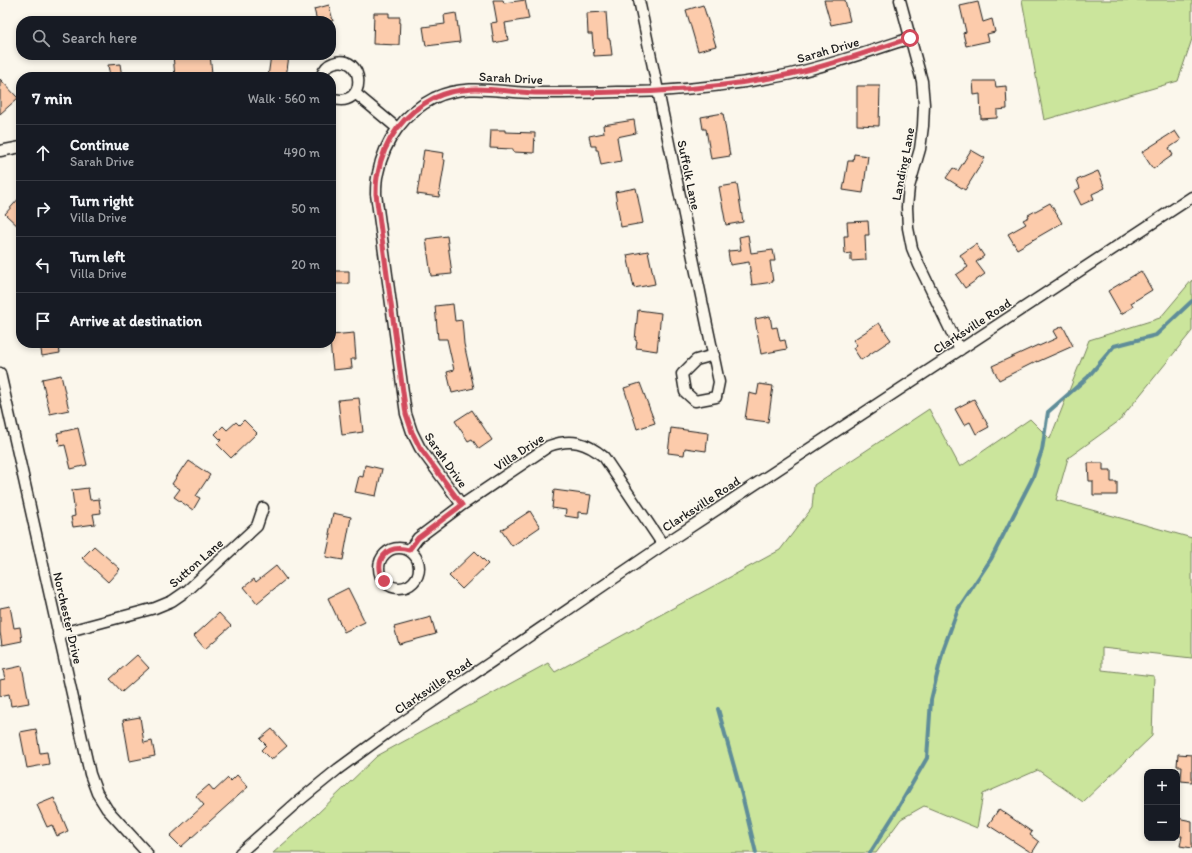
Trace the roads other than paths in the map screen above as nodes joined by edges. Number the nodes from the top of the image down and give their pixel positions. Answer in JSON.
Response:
{"nodes":[{"id":1,"x":639,"y":0,"type":"edge"},
{"id":2,"x":900,"y":0,"type":"edge"},
{"id":3,"x":910,"y":38,"type":"junction"},
{"id":4,"x":323,"y":72,"type":"edge"},
{"id":5,"x":659,"y":91,"type":"junction"},
{"id":6,"x":355,"y":93,"type":"junction"},
{"id":7,"x":336,"y":99,"type":"edge"},
{"id":8,"x":397,"y":128,"type":"junction"},
{"id":9,"x":16,"y":148,"type":"edge"},
{"id":10,"x":0,"y":151,"type":"edge"},
{"id":11,"x":1192,"y":197,"type":"edge"},
{"id":12,"x":960,"y":350,"type":"junction"},
{"id":13,"x":714,"y":355,"type":"junction"},
{"id":14,"x":0,"y":372,"type":"edge"},
{"id":15,"x":462,"y":505,"type":"junction"},
{"id":16,"x":262,"y":508,"type":"dead end"},
{"id":17,"x":663,"y":545,"type":"junction"},
{"id":18,"x":409,"y":550,"type":"dead end"},
{"id":19,"x":58,"y":634,"type":"junction"},
{"id":20,"x":147,"y":853,"type":"edge"},
{"id":21,"x":240,"y":853,"type":"edge"}],
"edges":[{"from":1,"to":5,"type":"street","name":"Suffolk Lane"},
{"from":2,"to":3,"type":"street","name":"Landing Lane"},
{"from":3,"to":5,"type":"street","name":"Sarah Drive"},
{"from":3,"to":12,"type":"street","name":"Landing Lane"},
{"from":4,"to":6,"type":"street"},
{"from":5,"to":8,"type":"street","name":"Sarah Drive"},
{"from":5,"to":13,"type":"street","name":"Suffolk Lane"},
{"from":6,"to":7,"type":"street"},
{"from":6,"to":8,"type":"street"},
{"from":8,"to":15,"type":"street","name":"Sarah Drive"},
{"from":9,"to":10,"type":"street"},
{"from":11,"to":12,"type":"street","name":"Clarksville Road"},
{"from":12,"to":17,"type":"street","name":"Clarksville Road"},
{"from":13,"to":13,"type":"street","name":"Suffolk Lane"},
{"from":14,"to":19,"type":"street","name":"Norchester Drive"},
{"from":15,"to":17,"type":"street","name":"Villa Drive"},
{"from":15,"to":18,"type":"street","name":"Villa Drive"},
{"from":16,"to":19,"type":"street","name":"Sutton Lane"},
{"from":17,"to":21,"type":"street","name":"Clarksville Road"},
{"from":19,"to":20,"type":"street","name":"Norchester Drive"}]}
